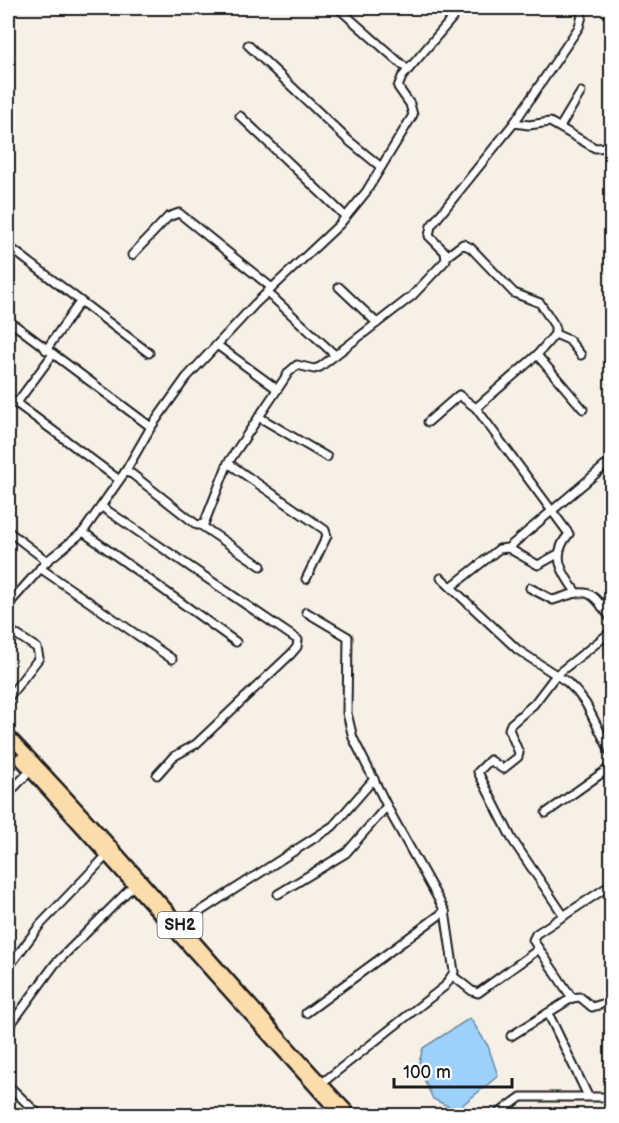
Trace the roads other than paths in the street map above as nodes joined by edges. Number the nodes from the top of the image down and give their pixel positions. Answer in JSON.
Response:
{"nodes":[{"id":1,"x":338,"y":8,"type":"edge"},
{"id":2,"x":461,"y":8,"type":"edge"},
{"id":3,"x":579,"y":8,"type":"edge"},
{"id":4,"x":248,"y":45,"type":"dead end"},
{"id":5,"x":408,"y":70,"type":"junction"},
{"id":6,"x":581,"y":92,"type":"dead end"},
{"id":7,"x":240,"y":116,"type":"dead end"},
{"id":8,"x":514,"y":123,"type":"junction"},
{"id":9,"x":560,"y":127,"type":"junction"},
{"id":10,"x":607,"y":146,"type":"edge"},
{"id":11,"x":381,"y":167,"type":"junction"},
{"id":12,"x":345,"y":216,"type":"junction"},
{"id":13,"x":8,"y":246,"type":"edge"},
{"id":14,"x":132,"y":255,"type":"dead end"},
{"id":15,"x":447,"y":256,"type":"junction"},
{"id":16,"x":339,"y":287,"type":"dead end"},
{"id":17,"x":270,"y":290,"type":"junction"},
{"id":18,"x":80,"y":302,"type":"junction"},
{"id":19,"x":8,"y":320,"type":"edge"},
{"id":20,"x":377,"y":323,"type":"junction"},
{"id":21,"x":555,"y":334,"type":"junction"},
{"id":22,"x":217,"y":345,"type":"junction"},
{"id":23,"x":50,"y":352,"type":"junction"},
{"id":24,"x":149,"y":353,"type":"dead end"},
{"id":25,"x":335,"y":355,"type":"junction"},
{"id":26,"x":537,"y":355,"type":"junction"},
{"id":27,"x":581,"y":355,"type":"dead end"},
{"id":28,"x":278,"y":389,"type":"junction"},
{"id":29,"x":8,"y":397,"type":"edge"},
{"id":30,"x":16,"y":404,"type":"junction"},
{"id":31,"x":476,"y":408,"type":"junction"},
{"id":32,"x":583,"y":409,"type":"dead end"},
{"id":33,"x":258,"y":417,"type":"junction"},
{"id":34,"x":428,"y":422,"type":"dead end"},
{"id":35,"x":151,"y":427,"type":"junction"},
{"id":36,"x":327,"y":457,"type":"dead end"},
{"id":37,"x":228,"y":463,"type":"junction"},
{"id":38,"x":606,"y":465,"type":"dead end"},
{"id":39,"x":125,"y":472,"type":"junction"},
{"id":40,"x":118,"y":479,"type":"junction"},
{"id":41,"x":102,"y":507,"type":"junction"},
{"id":42,"x":552,"y":512,"type":"junction"},
{"id":43,"x":202,"y":526,"type":"junction"},
{"id":44,"x":8,"y":531,"type":"edge"},
{"id":45,"x":83,"y":532,"type":"junction"},
{"id":46,"x":508,"y":548,"type":"junction"},
{"id":47,"x":558,"y":554,"type":"junction"},
{"id":48,"x":47,"y":561,"type":"junction"},
{"id":49,"x":261,"y":566,"type":"dead end"},
{"id":50,"x":40,"y":568,"type":"junction"},
{"id":51,"x":441,"y":578,"type":"dead end"},
{"id":52,"x":306,"y":579,"type":"dead end"},
{"id":53,"x":451,"y":587,"type":"junction"},
{"id":54,"x":530,"y":588,"type":"dead end"},
{"id":55,"x":576,"y":592,"type":"junction"},
{"id":56,"x":10,"y":594,"type":"edge"},
{"id":57,"x":612,"y":594,"type":"edge"},
{"id":58,"x":8,"y":605,"type":"edge"},
{"id":59,"x":602,"y":607,"type":"junction"},
{"id":60,"x":306,"y":612,"type":"dead end"},
{"id":61,"x":612,"y":620,"type":"edge"},
{"id":62,"x":8,"y":629,"type":"edge"},
{"id":63,"x":612,"y":631,"type":"edge"},
{"id":64,"x":236,"y":642,"type":"dead end"},
{"id":65,"x":172,"y":659,"type":"dead end"},
{"id":66,"x":556,"y":675,"type":"junction"},
{"id":67,"x":8,"y":698,"type":"edge"},
{"id":68,"x":8,"y":735,"type":"edge"},
{"id":69,"x":8,"y":745,"type":"edge"},
{"id":70,"x":612,"y":755,"type":"edge"},
{"id":71,"x":612,"y":766,"type":"edge"},
{"id":72,"x":31,"y":770,"type":"junction"},
{"id":73,"x":157,"y":775,"type":"dead end"},
{"id":74,"x":374,"y":779,"type":"junction"},
{"id":75,"x":8,"y":794,"type":"edge"},
{"id":76,"x":387,"y":806,"type":"junction"},
{"id":77,"x":546,"y":813,"type":"dead end"},
{"id":78,"x":94,"y":833,"type":"junction"},
{"id":79,"x":108,"y":854,"type":"junction"},
{"id":80,"x":612,"y":884,"type":"edge"},
{"id":81,"x":134,"y":885,"type":"junction"},
{"id":82,"x":278,"y":894,"type":"dead end"},
{"id":83,"x":445,"y":911,"type":"junction"},
{"id":84,"x":564,"y":916,"type":"junction"},
{"id":85,"x":179,"y":924,"type":"junction"},
{"id":86,"x":539,"y":949,"type":"junction"},
{"id":87,"x":8,"y":968,"type":"edge"},
{"id":88,"x":453,"y":976,"type":"junction"},
{"id":89,"x":572,"y":998,"type":"junction"},
{"id":90,"x":612,"y":1001,"type":"edge"},
{"id":91,"x":306,"y":1013,"type":"dead end"},
{"id":92,"x":548,"y":1013,"type":"junction"},
{"id":93,"x":8,"y":1028,"type":"edge"},
{"id":94,"x":511,"y":1036,"type":"dead end"},
{"id":95,"x":322,"y":1083,"type":"junction"},
{"id":96,"x":8,"y":1085,"type":"edge"},
{"id":97,"x":588,"y":1096,"type":"junction"},
{"id":98,"x":612,"y":1097,"type":"edge"},
{"id":99,"x":340,"y":1115,"type":"edge"},
{"id":100,"x":40,"y":1116,"type":"edge"},
{"id":101,"x":352,"y":1116,"type":"edge"},
{"id":102,"x":495,"y":1116,"type":"edge"}],
"edges":[{"from":1,"to":5,"type":"street"},
{"from":2,"to":5,"type":"street"},
{"from":3,"to":8,"type":"street"},
{"from":4,"to":11,"type":"street"},
{"from":5,"to":11,"type":"street"},
{"from":6,"to":9,"type":"street"},
{"from":7,"to":12,"type":"street"},
{"from":8,"to":9,"type":"street"},
{"from":8,"to":15,"type":"street"},
{"from":9,"to":10,"type":"street"},
{"from":11,"to":12,"type":"street"},
{"from":12,"to":17,"type":"street"},
{"from":13,"to":18,"type":"street"},
{"from":14,"to":17,"type":"street"},
{"from":15,"to":20,"type":"street"},
{"from":15,"to":21,"type":"street"},
{"from":16,"to":20,"type":"street"},
{"from":17,"to":22,"type":"street"},
{"from":17,"to":25,"type":"street"},
{"from":18,"to":23,"type":"street"},
{"from":18,"to":24,"type":"street"},
{"from":19,"to":23,"type":"street"},
{"from":20,"to":25,"type":"street"},
{"from":21,"to":26,"type":"street"},
{"from":21,"to":27,"type":"street"},
{"from":22,"to":28,"type":"street"},
{"from":22,"to":35,"type":"street"},
{"from":23,"to":30,"type":"street"},
{"from":23,"to":35,"type":"street"},
{"from":25,"to":28,"type":"street"},
{"from":26,"to":31,"type":"street"},
{"from":26,"to":32,"type":"street"},
{"from":28,"to":33,"type":"street"},
{"from":29,"to":30,"type":"street"},
{"from":30,"to":40,"type":"street"},
{"from":31,"to":34,"type":"street"},
{"from":31,"to":42,"type":"street"},
{"from":33,"to":36,"type":"street"},
{"from":33,"to":37,"type":"street"},
{"from":35,"to":39,"type":"street"},
{"from":37,"to":43,"type":"street"},
{"from":37,"to":52,"type":"street"},
{"from":38,"to":42,"type":"street"},
{"from":39,"to":40,"type":"street"},
{"from":39,"to":43,"type":"street"},
{"from":40,"to":41,"type":"street"},
{"from":41,"to":45,"type":"street"},
{"from":41,"to":73,"type":"street"},
{"from":42,"to":46,"type":"street"},
{"from":42,"to":47,"type":"street"},
{"from":43,"to":49,"type":"street"},
{"from":44,"to":48,"type":"street"},
{"from":45,"to":48,"type":"street"},
{"from":45,"to":64,"type":"street"},
{"from":46,"to":47,"type":"street"},
{"from":46,"to":53,"type":"street"},
{"from":47,"to":55,"type":"street"},
{"from":48,"to":50,"type":"street"},
{"from":50,"to":56,"type":"street"},
{"from":50,"to":65,"type":"street"},
{"from":51,"to":53,"type":"street"},
{"from":53,"to":66,"type":"street"},
{"from":54,"to":55,"type":"street"},
{"from":55,"to":59,"type":"street"},
{"from":56,"to":58,"type":"street"},
{"from":57,"to":59,"type":"street"},
{"from":59,"to":61,"type":"street"},
{"from":60,"to":74,"type":"street"},
{"from":62,"to":67,"type":"street"},
{"from":63,"to":66,"type":"street"},
{"from":66,"to":70,"type":"street"},
{"from":66,"to":84,"type":"street"},
{"from":68,"to":78,"type":"main road","number":"SH2"},
{"from":69,"to":72,"type":"main road","number":"SH2"},
{"from":71,"to":77,"type":"street"},
{"from":72,"to":75,"type":"street"},
{"from":72,"to":78,"type":"main road","number":"SH2"},
{"from":74,"to":76,"type":"street"},
{"from":74,"to":85,"type":"street"},
{"from":76,"to":82,"type":"street"},
{"from":76,"to":83,"type":"street"},
{"from":78,"to":79,"type":"main road","number":"SH2"},
{"from":78,"to":85,"type":"main road","number":"SH2"},
{"from":79,"to":81,"type":"main road","number":"SH2"},
{"from":79,"to":87,"type":"street"},
{"from":80,"to":84,"type":"street"},
{"from":81,"to":93,"type":"street"},
{"from":81,"to":99,"type":"main road","number":"SH2"},
{"from":83,"to":88,"type":"street"},
{"from":83,"to":91,"type":"street"},
{"from":84,"to":86,"type":"street"},
{"from":85,"to":95,"type":"main road","number":"SH2"},
{"from":86,"to":88,"type":"street"},
{"from":86,"to":89,"type":"street"},
{"from":88,"to":95,"type":"street"},
{"from":89,"to":90,"type":"street"},
{"from":89,"to":92,"type":"street"},
{"from":92,"to":94,"type":"street"},
{"from":92,"to":97,"type":"street"},
{"from":95,"to":101,"type":"main road","number":"SH2"},
{"from":96,"to":100,"type":"street"},
{"from":97,"to":98,"type":"street"},
{"from":97,"to":102,"type":"street"}]}
